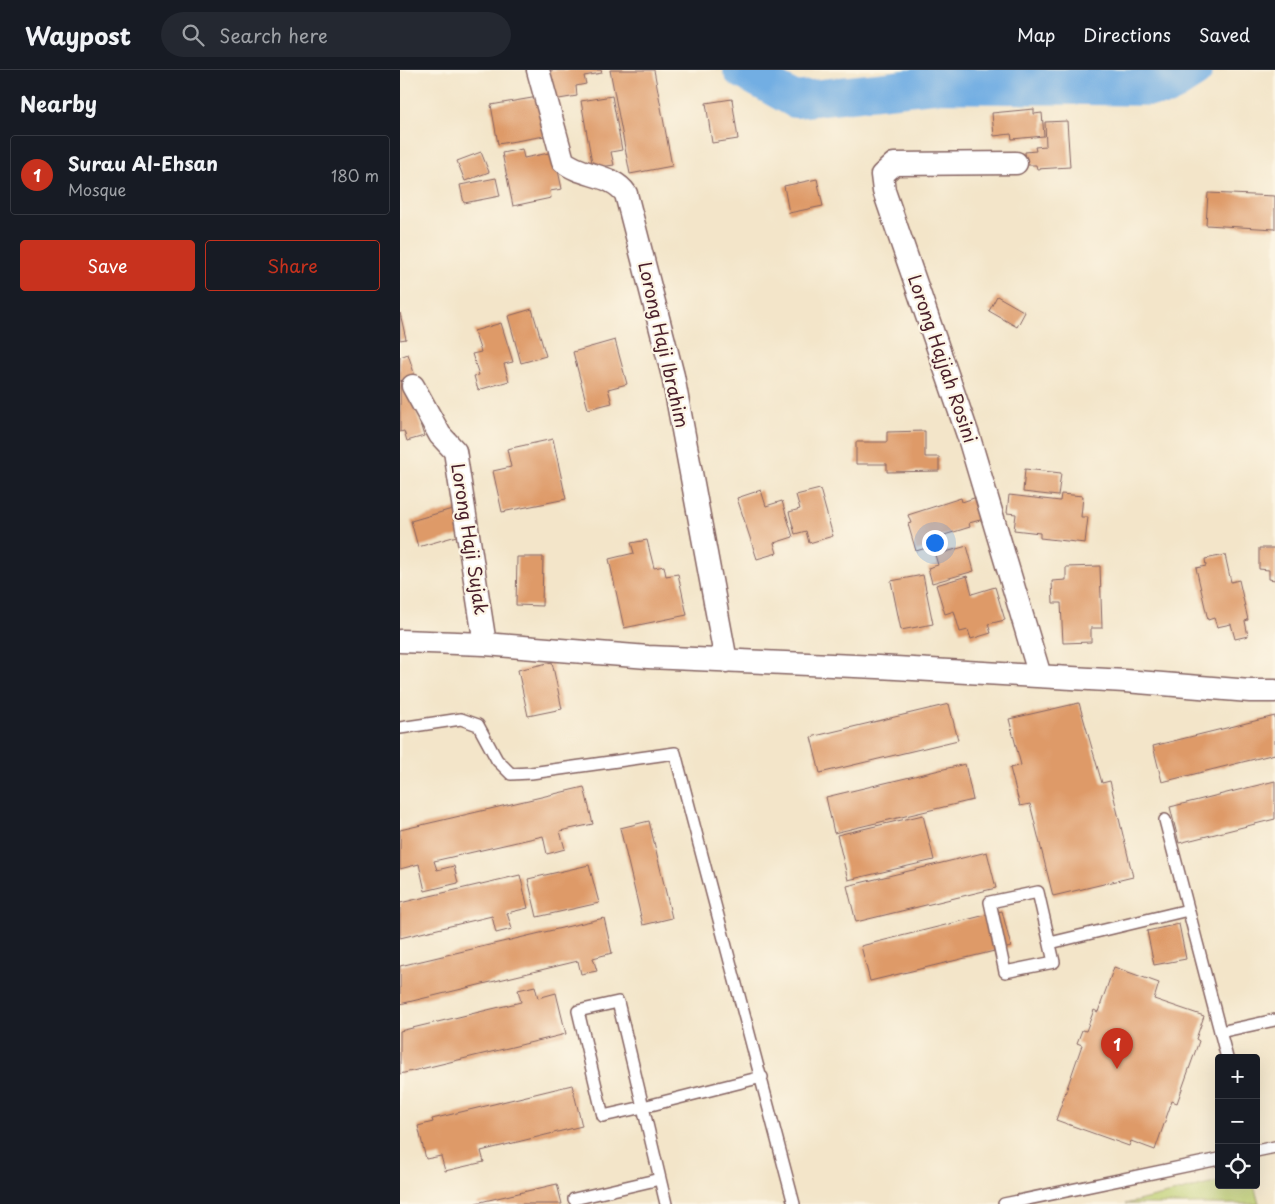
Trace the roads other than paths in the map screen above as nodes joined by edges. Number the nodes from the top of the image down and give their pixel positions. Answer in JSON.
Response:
{"nodes":[{"id":1,"x":538,"y":70,"type":"edge"},
{"id":2,"x":1016,"y":163,"type":"dead end"},
{"id":3,"x":413,"y":386,"type":"dead end"},
{"id":4,"x":400,"y":641,"type":"edge"},
{"id":5,"x":485,"y":644,"type":"junction"},
{"id":6,"x":726,"y":661,"type":"junction"},
{"id":7,"x":1040,"y":676,"type":"junction"},
{"id":8,"x":1275,"y":691,"type":"edge"},
{"id":9,"x":400,"y":728,"type":"edge"},
{"id":10,"x":1164,"y":820,"type":"dead end"},
{"id":11,"x":1188,"y":910,"type":"junction"},
{"id":12,"x":1050,"y":943,"type":"junction"},
{"id":13,"x":1275,"y":1020,"type":"edge"},
{"id":14,"x":1220,"y":1032,"type":"junction"},
{"id":15,"x":1226,"y":1054,"type":"edge"},
{"id":16,"x":762,"y":1077,"type":"junction"},
{"id":17,"x":643,"y":1107,"type":"junction"},
{"id":18,"x":1275,"y":1147,"type":"edge"},
{"id":19,"x":1260,"y":1150,"type":"edge"},
{"id":20,"x":1215,"y":1160,"type":"edge"},
{"id":21,"x":660,"y":1179,"type":"junction"},
{"id":22,"x":574,"y":1199,"type":"dead end"},
{"id":23,"x":666,"y":1204,"type":"edge"},
{"id":24,"x":794,"y":1204,"type":"edge"},
{"id":25,"x":1004,"y":1204,"type":"edge"}],
"edges":[{"from":1,"to":6,"type":"street","name":"Lorong Haji Ibrahim"},
{"from":2,"to":7,"type":"street","name":"Lorong Hajjah Rosini"},
{"from":3,"to":5,"type":"street","name":"Lorong Haji Sujak"},
{"from":4,"to":5,"type":"street"},
{"from":5,"to":6,"type":"street"},
{"from":6,"to":7,"type":"street"},
{"from":7,"to":8,"type":"street"},
{"from":9,"to":16,"type":"lane"},
{"from":10,"to":11,"type":"lane"},
{"from":11,"to":12,"type":"lane"},
{"from":11,"to":14,"type":"lane"},
{"from":12,"to":12,"type":"lane"},
{"from":13,"to":14,"type":"lane"},
{"from":14,"to":15,"type":"lane"},
{"from":16,"to":17,"type":"lane"},
{"from":16,"to":24,"type":"lane"},
{"from":17,"to":17,"type":"lane"},
{"from":17,"to":21,"type":"lane"},
{"from":18,"to":19,"type":"lane"},
{"from":20,"to":25,"type":"lane"},
{"from":21,"to":22,"type":"lane"},
{"from":21,"to":23,"type":"lane"}]}
